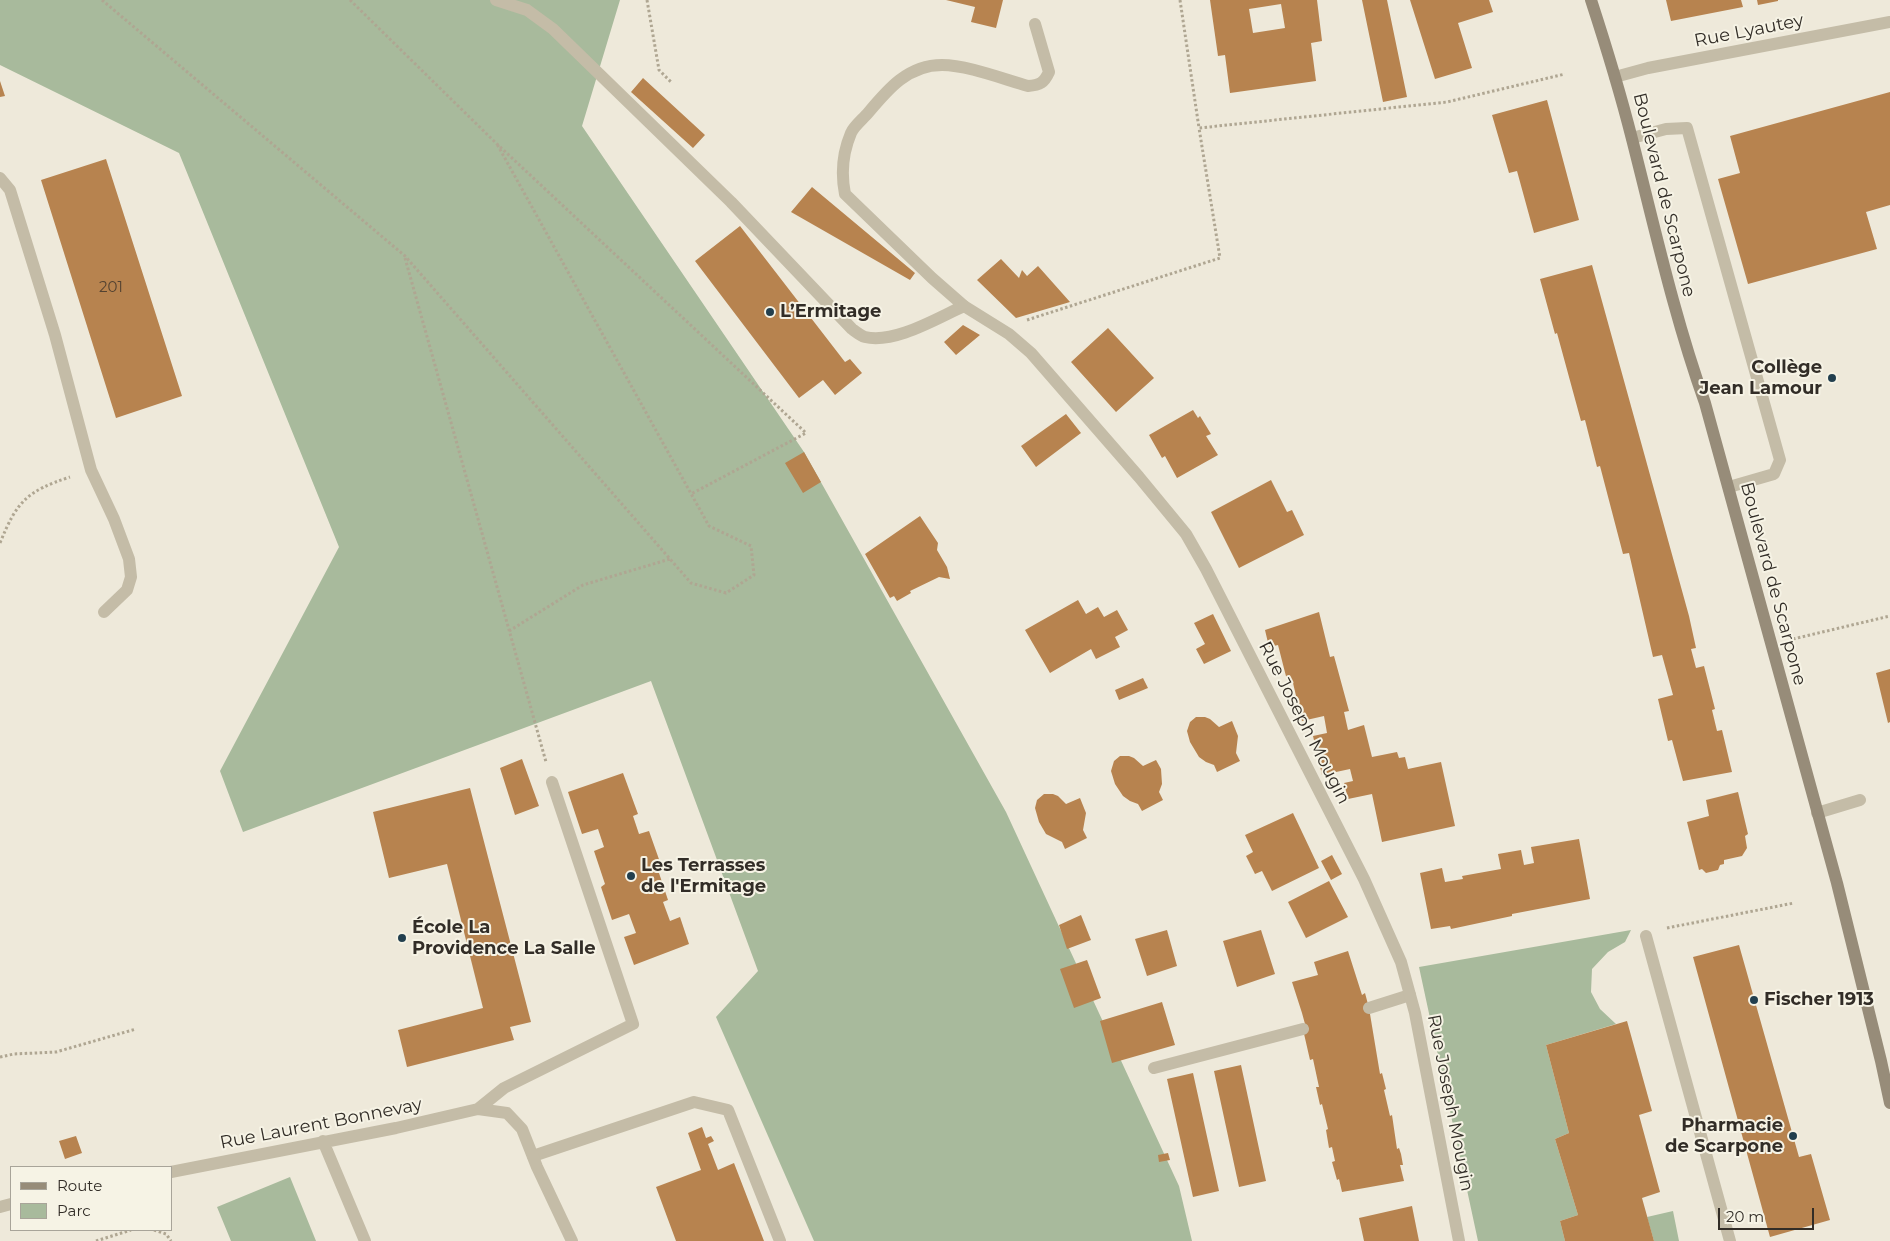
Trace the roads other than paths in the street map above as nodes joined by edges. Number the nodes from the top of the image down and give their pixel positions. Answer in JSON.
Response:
{"nodes":[{"id":1,"x":496,"y":0,"type":"edge"},
{"id":2,"x":1591,"y":0,"type":"edge"},
{"id":3,"x":1890,"y":22,"type":"edge"},
{"id":4,"x":1035,"y":24,"type":"dead end"},
{"id":5,"x":1615,"y":77,"type":"junction"},
{"id":6,"x":1632,"y":138,"type":"junction"},
{"id":7,"x":0,"y":178,"type":"edge"},
{"id":8,"x":964,"y":306,"type":"junction"},
{"id":9,"x":1729,"y":487,"type":"junction"},
{"id":10,"x":104,"y":612,"type":"dead end"},
{"id":11,"x":552,"y":782,"type":"road end"},
{"id":12,"x":1860,"y":800,"type":"dead end"},
{"id":13,"x":1817,"y":813,"type":"junction"},
{"id":14,"x":1646,"y":936,"type":"dead end"},
{"id":15,"x":1410,"y":995,"type":"junction"},
{"id":16,"x":1369,"y":1008,"type":"dead end"},
{"id":17,"x":1303,"y":1029,"type":"dead end"},
{"id":18,"x":1154,"y":1068,"type":"dead end"},
{"id":19,"x":1890,"y":1103,"type":"edge"},
{"id":20,"x":478,"y":1109,"type":"junction"},
{"id":21,"x":323,"y":1141,"type":"junction"},
{"id":22,"x":533,"y":1156,"type":"junction"},
{"id":23,"x":172,"y":1172,"type":"edge"},
{"id":24,"x":365,"y":1241,"type":"edge"},
{"id":25,"x":572,"y":1241,"type":"edge"},
{"id":26,"x":780,"y":1241,"type":"edge"},
{"id":27,"x":1460,"y":1241,"type":"edge"},
{"id":28,"x":1730,"y":1241,"type":"edge"}],
"edges":[{"from":1,"to":8,"type":"street"},
{"from":2,"to":5,"type":"main road","name":"Boulevard de Scarpone"},
{"from":3,"to":5,"type":"street","name":"Rue Lyautey"},
{"from":4,"to":8,"type":"street","name":"Rue Joseph Mougin"},
{"from":5,"to":6,"type":"main road","name":"Boulevard de Scarpone"},
{"from":6,"to":9,"type":"main road","name":"Boulevard de Scarpone"},
{"from":6,"to":9,"type":"street"},
{"from":7,"to":10,"type":"street"},
{"from":8,"to":15,"type":"street","name":"Rue Joseph Mougin"},
{"from":9,"to":13,"type":"main road","name":"Boulevard de Scarpone"},
{"from":11,"to":20,"type":"street"},
{"from":12,"to":13,"type":"street"},
{"from":13,"to":19,"type":"main road","name":"Boulevard de Scarpone"},
{"from":14,"to":28,"type":"street"},
{"from":15,"to":16,"type":"street"},
{"from":15,"to":27,"type":"street","name":"Rue Joseph Mougin"},
{"from":17,"to":18,"type":"street"},
{"from":20,"to":21,"type":"street","name":"Rue Laurent Bonnevay"},
{"from":20,"to":22,"type":"street"},
{"from":21,"to":23,"type":"street","name":"Rue Laurent Bonnevay"},
{"from":21,"to":24,"type":"street"},
{"from":22,"to":25,"type":"street"},
{"from":22,"to":26,"type":"street"}]}
